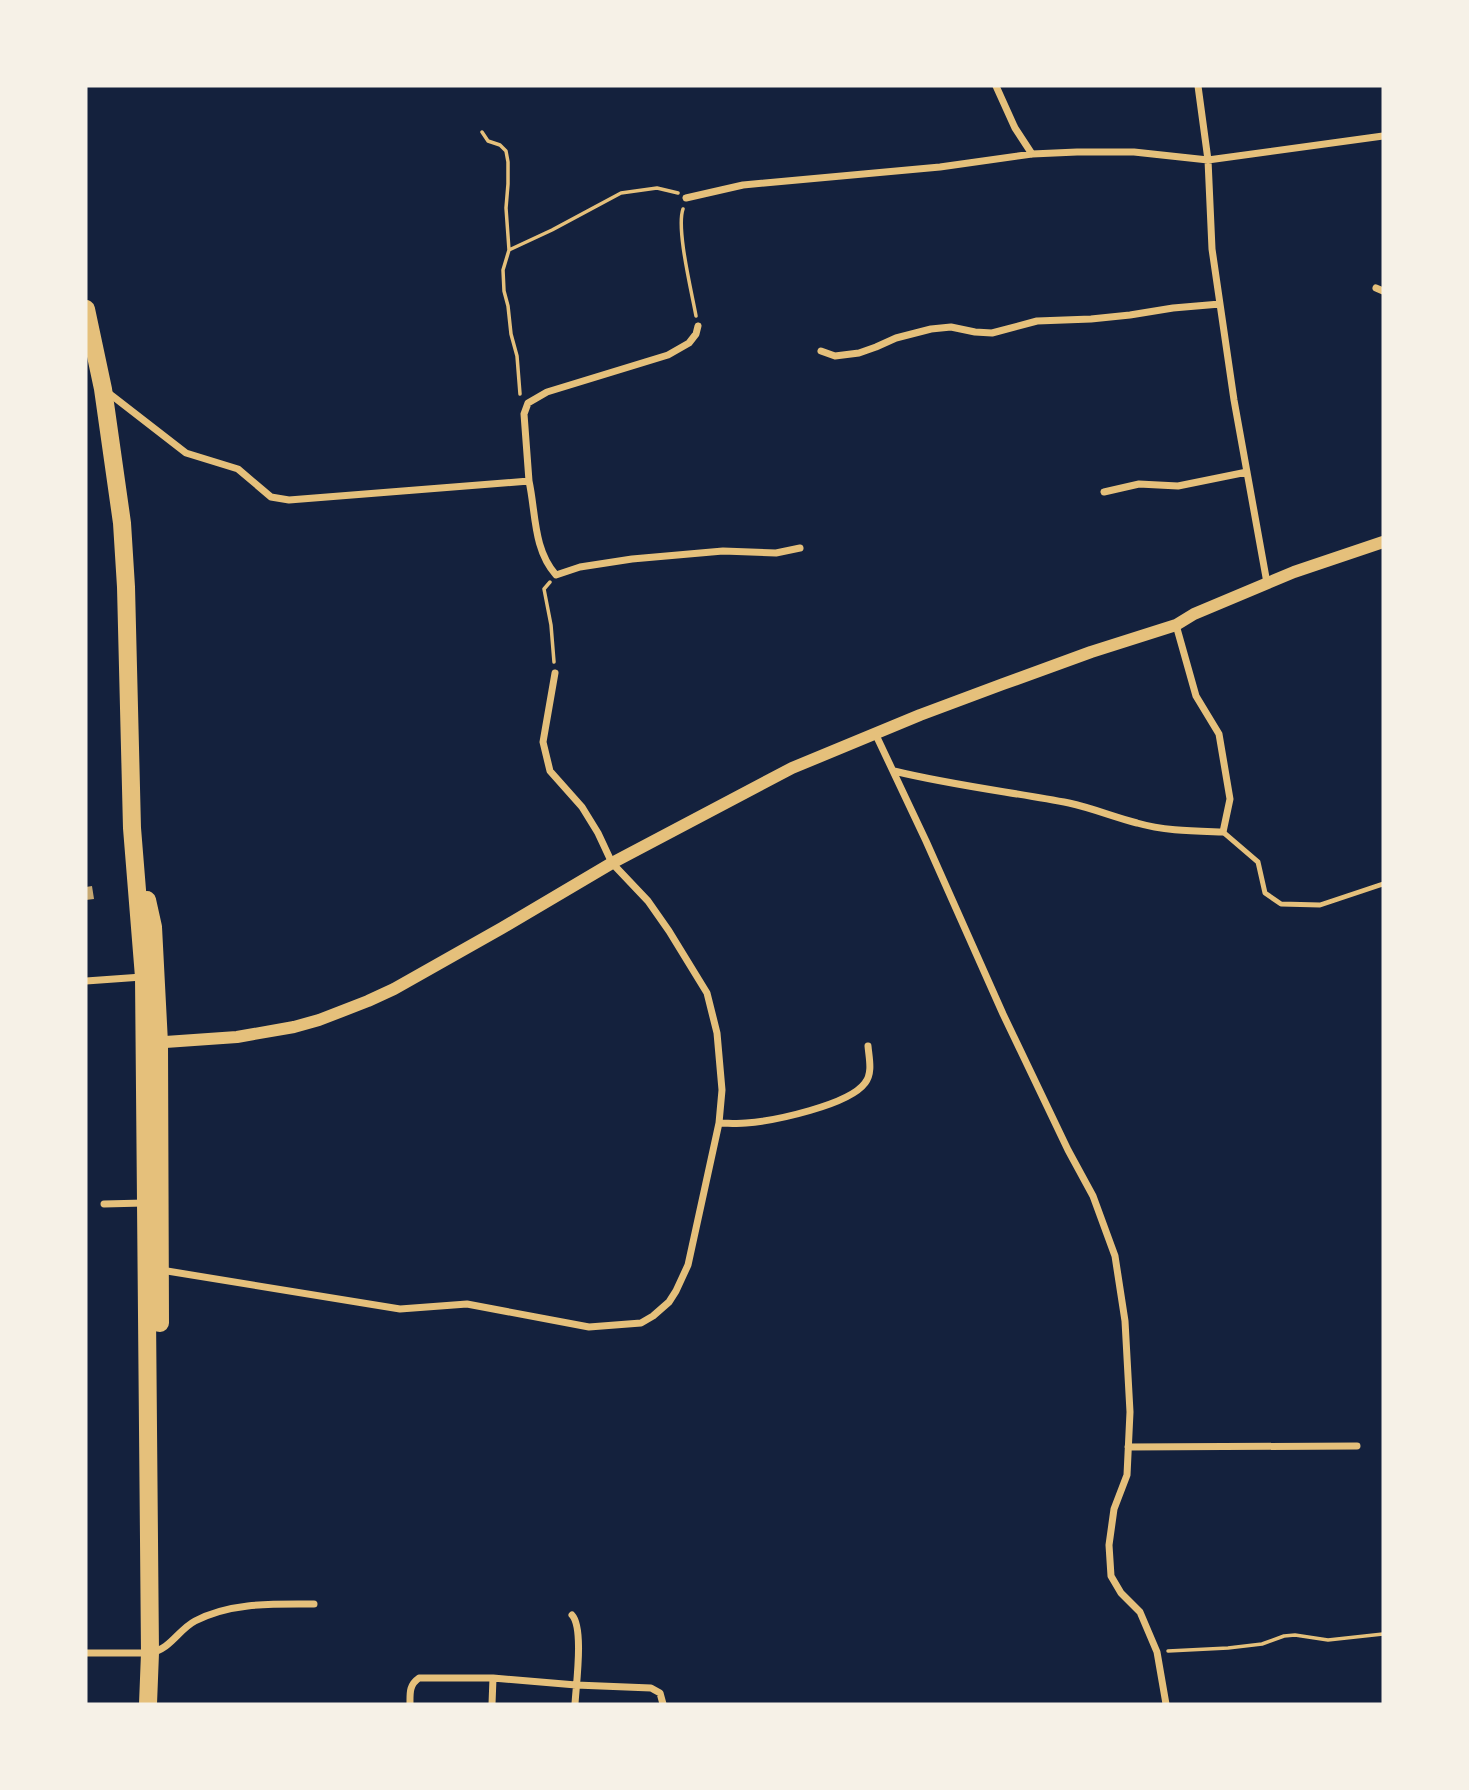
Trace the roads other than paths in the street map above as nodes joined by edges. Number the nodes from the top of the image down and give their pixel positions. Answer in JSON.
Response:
{"nodes":[{"id":1,"x":996,"y":86,"type":"edge"},
{"id":2,"x":1198,"y":86,"type":"edge"},
{"id":3,"x":1383,"y":136,"type":"edge"},
{"id":4,"x":1032,"y":154,"type":"junction"},
{"id":5,"x":1208,"y":160,"type":"junction"},
{"id":6,"x":686,"y":198,"type":"road end"},
{"id":7,"x":1220,"y":304,"type":"junction"},
{"id":8,"x":86,"y":309,"type":"edge"},
{"id":9,"x":698,"y":326,"type":"road end"},
{"id":10,"x":821,"y":351,"type":"dead end"},
{"id":11,"x":103,"y":389,"type":"junction"},
{"id":12,"x":1247,"y":472,"type":"junction"},
{"id":13,"x":529,"y":481,"type":"junction"},
{"id":14,"x":1104,"y":492,"type":"dead end"},
{"id":15,"x":1383,"y":542,"type":"edge"},
{"id":16,"x":800,"y":548,"type":"dead end"},
{"id":17,"x":1267,"y":583,"type":"junction"},
{"id":18,"x":1176,"y":625,"type":"junction"},
{"id":19,"x":555,"y":673,"type":"road end"},
{"id":20,"x":875,"y":733,"type":"junction"},
{"id":21,"x":894,"y":771,"type":"junction"},
{"id":22,"x":1223,"y":832,"type":"junction"},
{"id":23,"x":612,"y":863,"type":"junction"},
{"id":24,"x":1383,"y":884,"type":"edge"},
{"id":25,"x":150,"y":977,"type":"junction"},
{"id":26,"x":86,"y":981,"type":"edge"},
{"id":27,"x":152,"y":1043,"type":"junction"},
{"id":28,"x":868,"y":1046,"type":"dead end"},
{"id":29,"x":719,"y":1123,"type":"junction"},
{"id":30,"x":153,"y":1202,"type":"junction"},
{"id":31,"x":104,"y":1204,"type":"dead end"},
{"id":32,"x":160,"y":1270,"type":"junction"},
{"id":33,"x":1357,"y":1446,"type":"dead end"},
{"id":34,"x":1128,"y":1447,"type":"junction"},
{"id":35,"x":314,"y":1604,"type":"dead end"},
{"id":36,"x":572,"y":1615,"type":"dead end"},
{"id":37,"x":156,"y":1652,"type":"junction"},
{"id":38,"x":86,"y":1653,"type":"edge"},
{"id":39,"x":493,"y":1678,"type":"junction"},
{"id":40,"x":576,"y":1685,"type":"junction"},
{"id":41,"x":148,"y":1704,"type":"edge"},
{"id":42,"x":161,"y":1704,"type":"edge"},
{"id":43,"x":410,"y":1704,"type":"edge"},
{"id":44,"x":492,"y":1704,"type":"edge"},
{"id":45,"x":575,"y":1704,"type":"edge"},
{"id":46,"x":663,"y":1704,"type":"edge"},
{"id":47,"x":1166,"y":1704,"type":"edge"}],
"edges":[{"from":1,"to":4,"type":"street"},
{"from":2,"to":5,"type":"street"},
{"from":3,"to":5,"type":"street"},
{"from":4,"to":5,"type":"street"},
{"from":4,"to":6,"type":"street"},
{"from":5,"to":7,"type":"street"},
{"from":7,"to":10,"type":"street"},
{"from":7,"to":12,"type":"street"},
{"from":8,"to":11,"type":"highway"},
{"from":9,"to":13,"type":"street"},
{"from":11,"to":13,"type":"street"},
{"from":11,"to":25,"type":"highway"},
{"from":12,"to":14,"type":"street"},
{"from":12,"to":17,"type":"street"},
{"from":13,"to":16,"type":"street"},
{"from":15,"to":17,"type":"street"},
{"from":17,"to":18,"type":"street"},
{"from":18,"to":20,"type":"street"},
{"from":18,"to":22,"type":"street"},
{"from":19,"to":23,"type":"street"},
{"from":20,"to":21,"type":"street"},
{"from":20,"to":23,"type":"street"},
{"from":21,"to":22,"type":"street"},
{"from":21,"to":34,"type":"street"},
{"from":22,"to":24,"type":"lane"},
{"from":23,"to":27,"type":"street"},
{"from":23,"to":29,"type":"street"},
{"from":25,"to":26,"type":"street"},
{"from":25,"to":27,"type":"highway"},
{"from":27,"to":30,"type":"highway"},
{"from":28,"to":29,"type":"street"},
{"from":29,"to":32,"type":"street"},
{"from":30,"to":31,"type":"street"},
{"from":30,"to":32,"type":"highway"},
{"from":30,"to":37,"type":"highway"},
{"from":32,"to":37,"type":"highway"},
{"from":33,"to":34,"type":"street"},
{"from":34,"to":47,"type":"street"},
{"from":35,"to":37,"type":"street"},
{"from":36,"to":40,"type":"street"},
{"from":37,"to":38,"type":"street"},
{"from":37,"to":41,"type":"highway"},
{"from":37,"to":42,"type":"highway"},
{"from":39,"to":40,"type":"street"},
{"from":39,"to":43,"type":"street"},
{"from":39,"to":44,"type":"street"},
{"from":40,"to":45,"type":"street"},
{"from":40,"to":46,"type":"street"}]}
